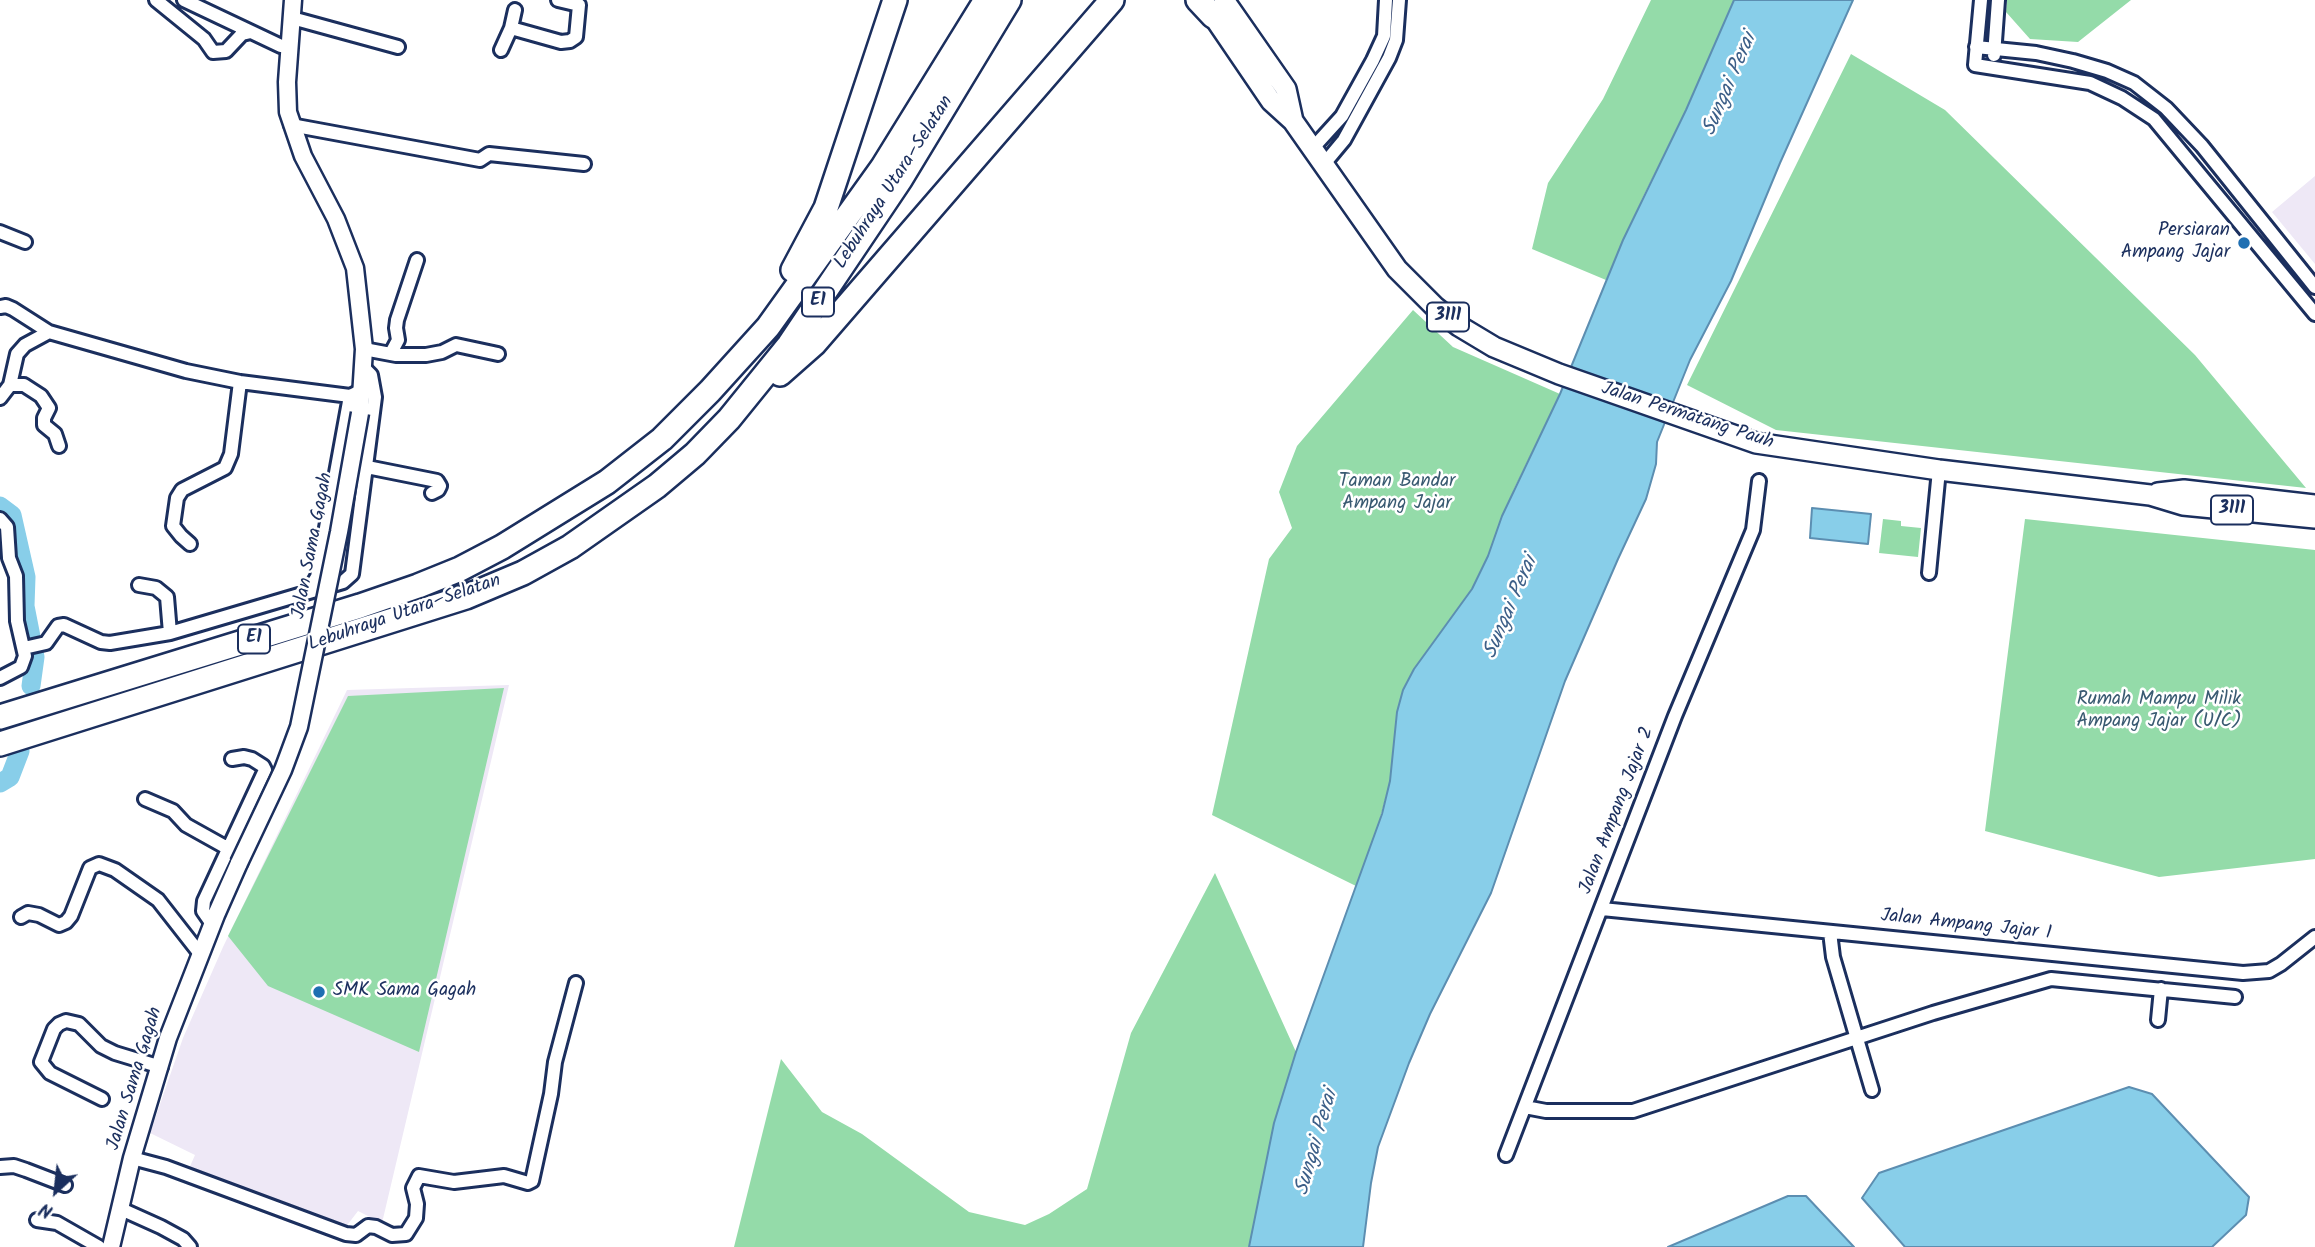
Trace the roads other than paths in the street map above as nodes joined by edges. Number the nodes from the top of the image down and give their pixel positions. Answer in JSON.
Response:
{"nodes":[{"id":1,"x":156,"y":0,"type":"edge"},
{"id":2,"x":184,"y":0,"type":"edge"},
{"id":3,"x":293,"y":0,"type":"edge"},
{"id":4,"x":558,"y":0,"type":"edge"},
{"id":5,"x":895,"y":0,"type":"edge"},
{"id":6,"x":986,"y":0,"type":"edge"},
{"id":7,"x":1009,"y":0,"type":"edge"},
{"id":8,"x":1112,"y":0,"type":"edge"},
{"id":9,"x":1386,"y":0,"type":"edge"},
{"id":10,"x":1399,"y":0,"type":"edge"},
{"id":11,"x":1981,"y":0,"type":"edge"},
{"id":12,"x":1998,"y":0,"type":"edge"},
{"id":13,"x":1209,"y":4,"type":"edge"},
{"id":14,"x":514,"y":10,"type":"dead end"},
{"id":15,"x":292,"y":18,"type":"junction"},
{"id":16,"x":511,"y":28,"type":"junction"},
{"id":17,"x":251,"y":32,"type":"junction"},
{"id":18,"x":290,"y":47,"type":"junction"},
{"id":19,"x":398,"y":47,"type":"dead end"},
{"id":20,"x":1976,"y":47,"type":"junction"},
{"id":21,"x":1994,"y":49,"type":"junction"},
{"id":22,"x":501,"y":50,"type":"dead end"},
{"id":23,"x":1993,"y":67,"type":"junction"},
{"id":24,"x":291,"y":125,"type":"junction"},
{"id":25,"x":1318,"y":157,"type":"junction"},
{"id":26,"x":584,"y":164,"type":"dead end"},
{"id":27,"x":891,"y":174,"type":"junction"},
{"id":28,"x":0,"y":232,"type":"edge"},
{"id":29,"x":25,"y":242,"type":"dead end"},
{"id":30,"x":417,"y":260,"type":"dead end"},
{"id":31,"x":2315,"y":287,"type":"edge"},
{"id":32,"x":0,"y":307,"type":"edge"},
{"id":33,"x":2315,"y":314,"type":"edge"},
{"id":34,"x":49,"y":332,"type":"junction"},
{"id":35,"x":364,"y":349,"type":"junction"},
{"id":36,"x":391,"y":353,"type":"junction"},
{"id":37,"x":498,"y":354,"type":"dead end"},
{"id":38,"x":363,"y":367,"type":"junction"},
{"id":39,"x":240,"y":382,"type":"junction"},
{"id":40,"x":10,"y":385,"type":"junction"},
{"id":41,"x":710,"y":391,"type":"junction"},
{"id":42,"x":356,"y":393,"type":"junction"},
{"id":43,"x":0,"y":398,"type":"edge"},
{"id":44,"x":729,"y":419,"type":"junction"},
{"id":45,"x":58,"y":446,"type":"dead end"},
{"id":46,"x":367,"y":467,"type":"junction"},
{"id":47,"x":1939,"y":470,"type":"junction"},
{"id":48,"x":1759,"y":481,"type":"dead end"},
{"id":49,"x":432,"y":493,"type":"dead end"},
{"id":50,"x":2150,"y":495,"type":"junction"},
{"id":51,"x":2315,"y":505,"type":"edge"},
{"id":52,"x":2315,"y":518,"type":"edge"},
{"id":53,"x":0,"y":519,"type":"edge"},
{"id":54,"x":190,"y":544,"type":"dead end"},
{"id":55,"x":1928,"y":573,"type":"dead end"},
{"id":56,"x":139,"y":585,"type":"dead end"},
{"id":57,"x":304,"y":593,"type":"junction"},
{"id":58,"x":170,"y":633,"type":"junction"},
{"id":59,"x":26,"y":647,"type":"junction"},
{"id":60,"x":0,"y":678,"type":"edge"},
{"id":61,"x":0,"y":717,"type":"edge"},
{"id":62,"x":0,"y":744,"type":"edge"},
{"id":63,"x":232,"y":759,"type":"dead end"},
{"id":64,"x":145,"y":799,"type":"dead end"},
{"id":65,"x":229,"y":849,"type":"junction"},
{"id":66,"x":1602,"y":909,"type":"junction"},
{"id":67,"x":21,"y":917,"type":"dead end"},
{"id":68,"x":212,"y":924,"type":"junction"},
{"id":69,"x":1830,"y":932,"type":"junction"},
{"id":70,"x":2315,"y":937,"type":"edge"},
{"id":71,"x":201,"y":955,"type":"junction"},
{"id":72,"x":576,"y":983,"type":"dead end"},
{"id":73,"x":2161,"y":989,"type":"junction"},
{"id":74,"x":2235,"y":997,"type":"dead end"},
{"id":75,"x":2158,"y":1020,"type":"dead end"},
{"id":76,"x":1857,"y":1038,"type":"junction"},
{"id":77,"x":161,"y":1067,"type":"junction"},
{"id":78,"x":1872,"y":1090,"type":"dead end"},
{"id":79,"x":102,"y":1099,"type":"dead end"},
{"id":80,"x":1525,"y":1107,"type":"junction"},
{"id":81,"x":1506,"y":1155,"type":"dead end"},
{"id":82,"x":132,"y":1158,"type":"junction"},
{"id":83,"x":0,"y":1167,"type":"edge"},
{"id":84,"x":65,"y":1185,"type":"dead end"},
{"id":85,"x":121,"y":1209,"type":"junction"},
{"id":86,"x":37,"y":1220,"type":"dead end"},
{"id":87,"x":99,"y":1247,"type":"edge"},
{"id":88,"x":111,"y":1247,"type":"edge"},
{"id":89,"x":190,"y":1247,"type":"edge"}],
"edges":[{"from":1,"to":17,"type":"street"},
{"from":2,"to":17,"type":"street"},
{"from":3,"to":15,"type":"street","name":"Jalan Sama Gagah"},
{"from":4,"to":16,"type":"street"},
{"from":5,"to":41,"type":"highway"},
{"from":6,"to":27,"type":"highway","name":"Lebuhraya Utara–Selatan","number":"E1"},
{"from":7,"to":27,"type":"highway","name":"Lebuhraya Utara–Selatan","number":"E1"},
{"from":8,"to":44,"type":"highway"},
{"from":9,"to":25,"type":"street"},
{"from":10,"to":25,"type":"street"},
{"from":11,"to":20,"type":"street"},
{"from":12,"to":21,"type":"street"},
{"from":13,"to":25,"type":"main road","name":"Jalan Permatang Pauh","number":"3111"},
{"from":14,"to":16,"type":"street"},
{"from":15,"to":18,"type":"street","name":"Jalan Sama Gagah"},
{"from":15,"to":19,"type":"street"},
{"from":16,"to":22,"type":"street"},
{"from":17,"to":18,"type":"street"},
{"from":18,"to":24,"type":"street","name":"Jalan Sama Gagah"},
{"from":20,"to":21,"type":"street"},
{"from":20,"to":23,"type":"street"},
{"from":21,"to":23,"type":"street"},
{"from":21,"to":31,"type":"street"},
{"from":23,"to":33,"type":"street"},
{"from":24,"to":26,"type":"street"},
{"from":24,"to":35,"type":"street","name":"Jalan Sama Gagah"},
{"from":25,"to":47,"type":"main road","name":"Jalan Permatang Pauh","number":"3111"},
{"from":27,"to":41,"type":"highway","name":"Lebuhraya Utara–Selatan","number":"E1"},
{"from":27,"to":44,"type":"highway","name":"Lebuhraya Utara–Selatan","number":"E1"},
{"from":28,"to":29,"type":"street"},
{"from":30,"to":36,"type":"street"},
{"from":32,"to":34,"type":"street"},
{"from":34,"to":39,"type":"street"},
{"from":34,"to":40,"type":"street"},
{"from":35,"to":36,"type":"street"},
{"from":35,"to":38,"type":"street","name":"Jalan Sama Gagah"},
{"from":36,"to":37,"type":"street"},
{"from":38,"to":42,"type":"street","name":"Jalan Sama Gagah"},
{"from":38,"to":46,"type":"street"},
{"from":39,"to":42,"type":"street"},
{"from":39,"to":54,"type":"street"},
{"from":40,"to":43,"type":"street"},
{"from":40,"to":45,"type":"street"},
{"from":41,"to":61,"type":"highway","name":"Lebuhraya Utara–Selatan","number":"E1"},
{"from":42,"to":57,"type":"street"},
{"from":42,"to":68,"type":"street","name":"Jalan Sama Gagah","bridge":true},
{"from":44,"to":62,"type":"highway","name":"Lebuhraya Utara–Selatan","number":"E1"},
{"from":46,"to":49,"type":"street"},
{"from":46,"to":57,"type":"street"},
{"from":47,"to":50,"type":"main road","name":"Jalan Permatang Pauh","number":"3111"},
{"from":47,"to":55,"type":"street"},
{"from":48,"to":66,"type":"street","name":"Jalan Ampang Jajar 2"},
{"from":50,"to":51,"type":"main road"},
{"from":50,"to":52,"type":"main road","name":"Jalan Permatang Pauh","number":"3111"},
{"from":53,"to":59,"type":"street"},
{"from":56,"to":58,"type":"street"},
{"from":57,"to":58,"type":"street"},
{"from":58,"to":59,"type":"street"},
{"from":59,"to":60,"type":"street"},
{"from":63,"to":65,"type":"street"},
{"from":64,"to":65,"type":"street"},
{"from":65,"to":68,"type":"street"},
{"from":66,"to":69,"type":"street","name":"Jalan Ampang Jajar 1"},
{"from":66,"to":80,"type":"street","name":"Jalan Ampang Jajar 2"},
{"from":67,"to":71,"type":"street"},
{"from":68,"to":71,"type":"street","name":"Jalan Sama Gagah"},
{"from":69,"to":70,"type":"street","name":"Jalan Ampang Jajar 1"},
{"from":69,"to":76,"type":"street"},
{"from":71,"to":77,"type":"street","name":"Jalan Sama Gagah"},
{"from":72,"to":82,"type":"street"},
{"from":73,"to":74,"type":"street"},
{"from":73,"to":75,"type":"street"},
{"from":73,"to":76,"type":"street"},
{"from":76,"to":78,"type":"street"},
{"from":76,"to":80,"type":"street"},
{"from":77,"to":79,"type":"street"},
{"from":77,"to":82,"type":"street","name":"Jalan Sama Gagah"},
{"from":80,"to":81,"type":"street","name":"Jalan Ampang Jajar 2"},
{"from":82,"to":85,"type":"street","name":"Jalan Sama Gagah"},
{"from":83,"to":84,"type":"street"},
{"from":85,"to":88,"type":"street","name":"Jalan Sama Gagah"},
{"from":85,"to":89,"type":"street"},
{"from":86,"to":87,"type":"street"}]}
